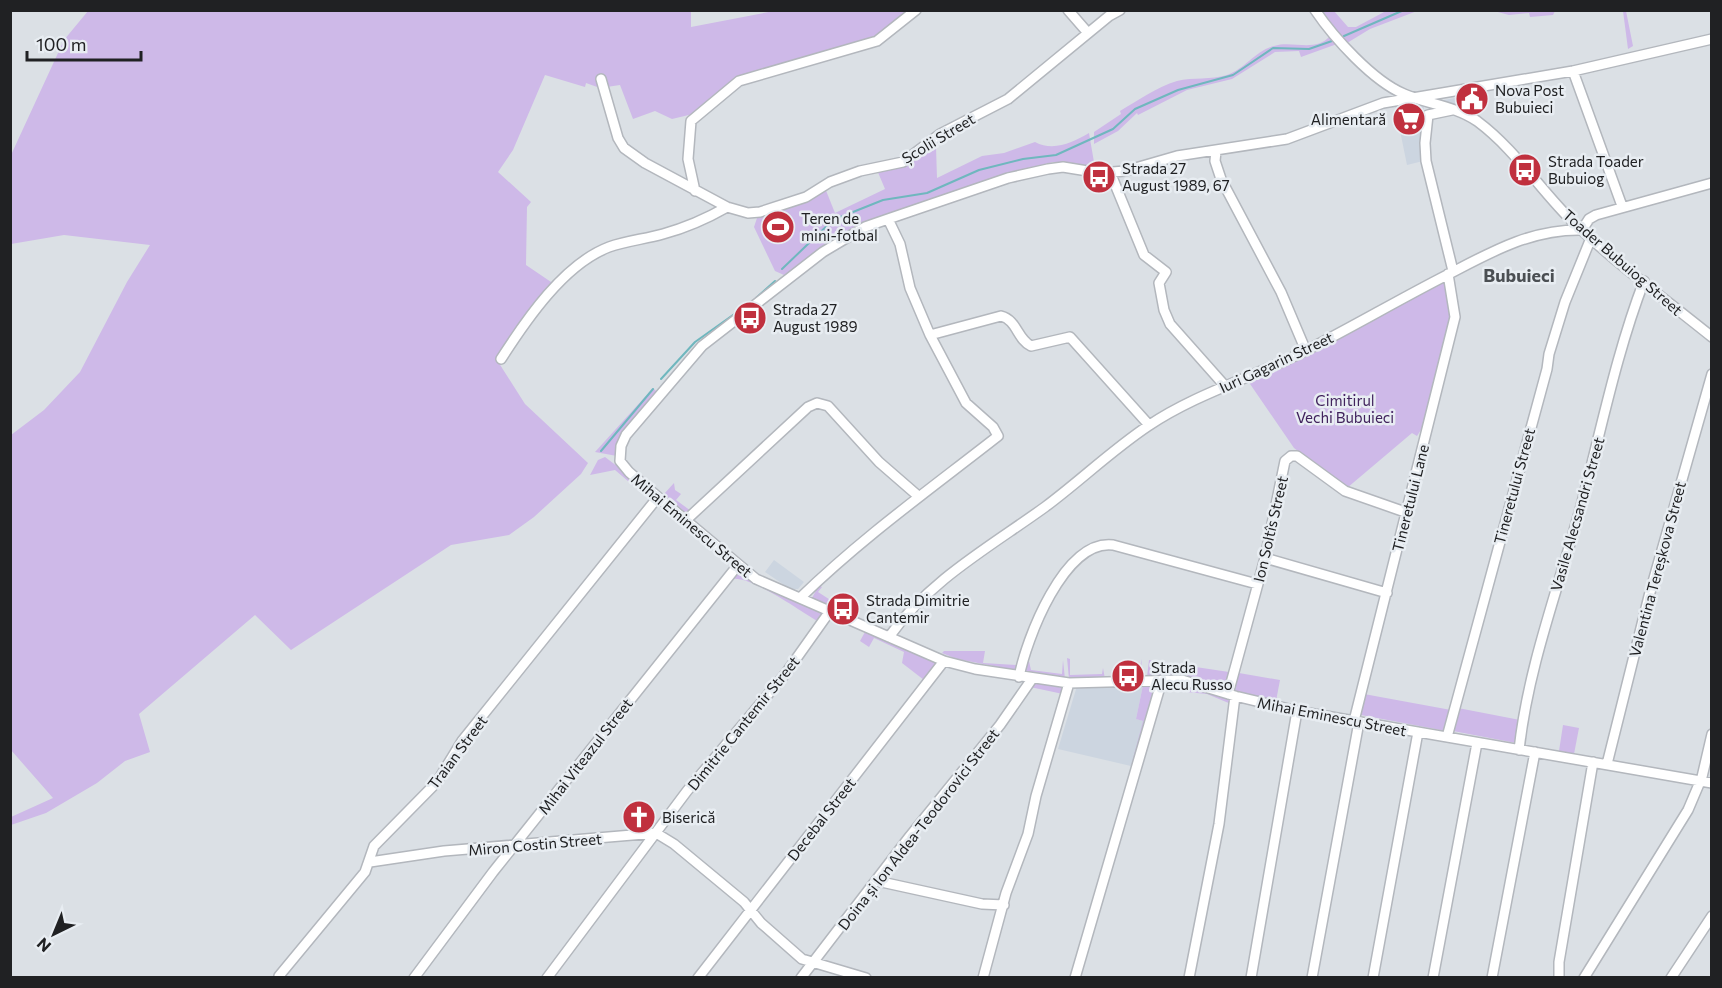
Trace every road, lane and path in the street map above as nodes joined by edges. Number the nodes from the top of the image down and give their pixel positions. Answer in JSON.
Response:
{"nodes":[{"id":1,"x":916,"y":10,"type":"edge"},
{"id":2,"x":1068,"y":10,"type":"edge"},
{"id":3,"x":1120,"y":10,"type":"edge"},
{"id":4,"x":1315,"y":10,"type":"edge"},
{"id":5,"x":1088,"y":33,"type":"junction"},
{"id":6,"x":1712,"y":39,"type":"edge"},
{"id":7,"x":1573,"y":71,"type":"junction"},
{"id":8,"x":601,"y":79,"type":"dead end"},
{"id":9,"x":1417,"y":98,"type":"junction"},
{"id":10,"x":1455,"y":110,"type":"junction"},
{"id":11,"x":1216,"y":151,"type":"junction"},
{"id":12,"x":1110,"y":172,"type":"junction"},
{"id":13,"x":1712,"y":183,"type":"edge"},
{"id":14,"x":695,"y":191,"type":"junction"},
{"id":15,"x":1622,"y":206,"type":"junction"},
{"id":16,"x":727,"y":207,"type":"junction"},
{"id":17,"x":888,"y":219,"type":"junction"},
{"id":18,"x":1582,"y":230,"type":"junction"},
{"id":19,"x":1591,"y":238,"type":"junction"},
{"id":20,"x":1451,"y":273,"type":"junction"},
{"id":21,"x":1644,"y":281,"type":"junction"},
{"id":22,"x":930,"y":335,"type":"junction"},
{"id":23,"x":1712,"y":337,"type":"edge"},
{"id":24,"x":1306,"y":351,"type":"junction"},
{"id":25,"x":501,"y":359,"type":"dead end"},
{"id":26,"x":1712,"y":374,"type":"edge"},
{"id":27,"x":1225,"y":386,"type":"junction"},
{"id":28,"x":1149,"y":425,"type":"junction"},
{"id":29,"x":917,"y":495,"type":"junction"},
{"id":30,"x":658,"y":497,"type":"junction"},
{"id":31,"x":1405,"y":512,"type":"junction"},
{"id":32,"x":685,"y":521,"type":"junction"},
{"id":33,"x":1265,"y":558,"type":"junction"},
{"id":34,"x":738,"y":565,"type":"junction"},
{"id":35,"x":1257,"y":584,"type":"junction"},
{"id":36,"x":1387,"y":593,"type":"junction"},
{"id":37,"x":800,"y":598,"type":"junction"},
{"id":38,"x":830,"y":611,"type":"junction"},
{"id":39,"x":889,"y":637,"type":"junction"},
{"id":40,"x":944,"y":661,"type":"junction"},
{"id":41,"x":1019,"y":677,"type":"junction"},
{"id":42,"x":1032,"y":679,"type":"junction"},
{"id":43,"x":1162,"y":680,"type":"junction"},
{"id":44,"x":1069,"y":683,"type":"junction"},
{"id":45,"x":1232,"y":695,"type":"junction"},
{"id":46,"x":1297,"y":711,"type":"junction"},
{"id":47,"x":1357,"y":721,"type":"junction"},
{"id":48,"x":1418,"y":732,"type":"junction"},
{"id":49,"x":1712,"y":734,"type":"edge"},
{"id":50,"x":1447,"y":737,"type":"junction"},
{"id":51,"x":1477,"y":743,"type":"junction"},
{"id":52,"x":1519,"y":750,"type":"junction"},
{"id":53,"x":1535,"y":752,"type":"junction"},
{"id":54,"x":1593,"y":762,"type":"junction"},
{"id":55,"x":1606,"y":764,"type":"junction"},
{"id":56,"x":1701,"y":782,"type":"junction"},
{"id":57,"x":1712,"y":783,"type":"edge"},
{"id":58,"x":656,"y":833,"type":"junction"},
{"id":59,"x":517,"y":845,"type":"junction"},
{"id":60,"x":370,"y":862,"type":"junction"},
{"id":61,"x":877,"y":881,"type":"junction"},
{"id":62,"x":1004,"y":905,"type":"junction"},
{"id":63,"x":750,"y":911,"type":"junction"},
{"id":64,"x":1712,"y":916,"type":"edge"},
{"id":65,"x":812,"y":964,"type":"junction"},
{"id":66,"x":279,"y":975,"type":"dead end"},
{"id":67,"x":414,"y":978,"type":"edge"},
{"id":68,"x":547,"y":978,"type":"edge"},
{"id":69,"x":698,"y":978,"type":"edge"},
{"id":70,"x":801,"y":978,"type":"edge"},
{"id":71,"x":866,"y":978,"type":"edge"},
{"id":72,"x":983,"y":978,"type":"edge"},
{"id":73,"x":1075,"y":978,"type":"edge"},
{"id":74,"x":1189,"y":978,"type":"edge"},
{"id":75,"x":1251,"y":978,"type":"edge"},
{"id":76,"x":1312,"y":978,"type":"edge"},
{"id":77,"x":1373,"y":978,"type":"edge"},
{"id":78,"x":1433,"y":978,"type":"edge"},
{"id":79,"x":1492,"y":978,"type":"edge"},
{"id":80,"x":1559,"y":978,"type":"edge"},
{"id":81,"x":1584,"y":978,"type":"edge"},
{"id":82,"x":1671,"y":978,"type":"edge"}],
"edges":[{"from":1,"to":14,"type":"street"},
{"from":2,"to":5,"type":"street"},
{"from":3,"to":5,"type":"street","name":"Școlii Street"},
{"from":4,"to":9,"type":"street","name":"Toader Bubuiog Street"},
{"from":5,"to":16,"type":"street","name":"Școlii Street"},
{"from":6,"to":7,"type":"street"},
{"from":7,"to":9,"type":"street"},
{"from":7,"to":15,"type":"street"},
{"from":8,"to":14,"type":"street","name":"Școlii Street"},
{"from":9,"to":10,"type":"street","name":"Toader Bubuiog Street"},
{"from":9,"to":11,"type":"street"},
{"from":10,"to":18,"type":"street","name":"Toader Bubuiog Street"},
{"from":10,"to":20,"type":"street","name":"Tineretului Lane"},
{"from":11,"to":12,"type":"street"},
{"from":11,"to":24,"type":"street"},
{"from":12,"to":17,"type":"street"},
{"from":12,"to":27,"type":"street"},
{"from":13,"to":15,"type":"street"},
{"from":14,"to":16,"type":"street","name":"Școlii Street"},
{"from":15,"to":18,"type":"street"},
{"from":16,"to":25,"type":"street"},
{"from":17,"to":22,"type":"street"},
{"from":17,"to":30,"type":"street","name":"Mihai Eminescu Street"},
{"from":18,"to":19,"type":"street","name":"Toader Bubuiog Street"},
{"from":18,"to":20,"type":"street","name":"Iuri Gagarin Street"},
{"from":19,"to":21,"type":"street","name":"Toader Bubuiog Street"},
{"from":19,"to":50,"type":"street","name":"Tineretului Street"},
{"from":20,"to":24,"type":"street","name":"Iuri Gagarin Street"},
{"from":20,"to":31,"type":"street","name":"Tineretului Lane"},
{"from":21,"to":23,"type":"street","name":"Toader Bubuiog Street"},
{"from":21,"to":52,"type":"street","name":"Vasile Alecsandri Street"},
{"from":22,"to":28,"type":"street"},
{"from":22,"to":29,"type":"street"},
{"from":24,"to":27,"type":"street","name":"Iuri Gagarin Street"},
{"from":26,"to":55,"type":"street","name":"Valentina Tereșkova Street"},
{"from":27,"to":28,"type":"street","name":"Iuri Gagarin Street"},
{"from":28,"to":39,"type":"street","name":"Iuri Gagarin Street"},
{"from":29,"to":32,"type":"street"},
{"from":29,"to":37,"type":"street"},
{"from":30,"to":32,"type":"street","name":"Mihai Eminescu Street"},
{"from":30,"to":60,"type":"street","name":"Traian Street"},
{"from":31,"to":33,"type":"street","name":"Ion Soltîs Street"},
{"from":31,"to":36,"type":"street","name":"Tineretului Lane"},
{"from":32,"to":34,"type":"street","name":"Mihai Eminescu Street"},
{"from":33,"to":35,"type":"street","name":"Ion Soltîs Street"},
{"from":33,"to":36,"type":"street"},
{"from":34,"to":37,"type":"street","name":"Mihai Eminescu Street"},
{"from":34,"to":59,"type":"street","name":"Mihai Viteazul Street"},
{"from":35,"to":41,"type":"street"},
{"from":35,"to":45,"type":"street","name":"Ion Soltîs Street"},
{"from":36,"to":47,"type":"street","name":"Tineretului Lane"},
{"from":37,"to":38,"type":"street","name":"Mihai Eminescu Street"},
{"from":38,"to":39,"type":"street","name":"Mihai Eminescu Street"},
{"from":38,"to":58,"type":"street","name":"Dimitrie Cantemir Street"},
{"from":39,"to":40,"type":"street","name":"Mihai Eminescu Street"},
{"from":40,"to":41,"type":"street","name":"Mihai Eminescu Street"},
{"from":40,"to":63,"type":"street","name":"Decebal Street"},
{"from":41,"to":42,"type":"street","name":"Mihai Eminescu Street"},
{"from":42,"to":44,"type":"street","name":"Mihai Eminescu Street"},
{"from":42,"to":61,"type":"street","name":"Doina și Ion Aldea-Teodorovici Street"},
{"from":43,"to":44,"type":"street","name":"Mihai Eminescu Street"},
{"from":43,"to":45,"type":"street","name":"Mihai Eminescu Street"},
{"from":43,"to":73,"type":"street"},
{"from":44,"to":62,"type":"street"},
{"from":45,"to":46,"type":"street","name":"Mihai Eminescu Street"},
{"from":45,"to":74,"type":"street","name":"Ion Soltîs Street"},
{"from":46,"to":47,"type":"street","name":"Mihai Eminescu Street"},
{"from":46,"to":75,"type":"street"},
{"from":47,"to":48,"type":"street","name":"Mihai Eminescu Street"},
{"from":47,"to":76,"type":"street","name":"Tineretului Lane"},
{"from":48,"to":50,"type":"street","name":"Mihai Eminescu Street"},
{"from":48,"to":77,"type":"street"},
{"from":49,"to":56,"type":"street"},
{"from":50,"to":51,"type":"street","name":"Mihai Eminescu Street"},
{"from":51,"to":52,"type":"street","name":"Mihai Eminescu Street"},
{"from":51,"to":78,"type":"street"},
{"from":52,"to":53,"type":"street","name":"Mihai Eminescu Street"},
{"from":53,"to":54,"type":"street","name":"Mihai Eminescu Street"},
{"from":53,"to":79,"type":"street"},
{"from":54,"to":55,"type":"street","name":"Mihai Eminescu Street"},
{"from":54,"to":80,"type":"street"},
{"from":55,"to":56,"type":"street","name":"Mihai Eminescu Street"},
{"from":56,"to":57,"type":"street","name":"Mihai Eminescu Street"},
{"from":56,"to":81,"type":"street"},
{"from":58,"to":59,"type":"street","name":"Miron Costin Street"},
{"from":58,"to":63,"type":"street"},
{"from":58,"to":68,"type":"street","name":"Dimitrie Cantemir Street"},
{"from":59,"to":60,"type":"street","name":"Miron Costin Street"},
{"from":59,"to":67,"type":"street","name":"Mihai Viteazul Street"},
{"from":60,"to":66,"type":"street","name":"Traian Street"},
{"from":61,"to":62,"type":"street"},
{"from":61,"to":65,"type":"street","name":"Doina și Ion Aldea-Teodorovici Street"},
{"from":62,"to":72,"type":"street"},
{"from":63,"to":65,"type":"street"},
{"from":63,"to":69,"type":"street","name":"Decebal Street"},
{"from":64,"to":82,"type":"street"},
{"from":65,"to":70,"type":"street","name":"Doina și Ion Aldea-Teodorovici Street"},
{"from":65,"to":71,"type":"street"}]}
